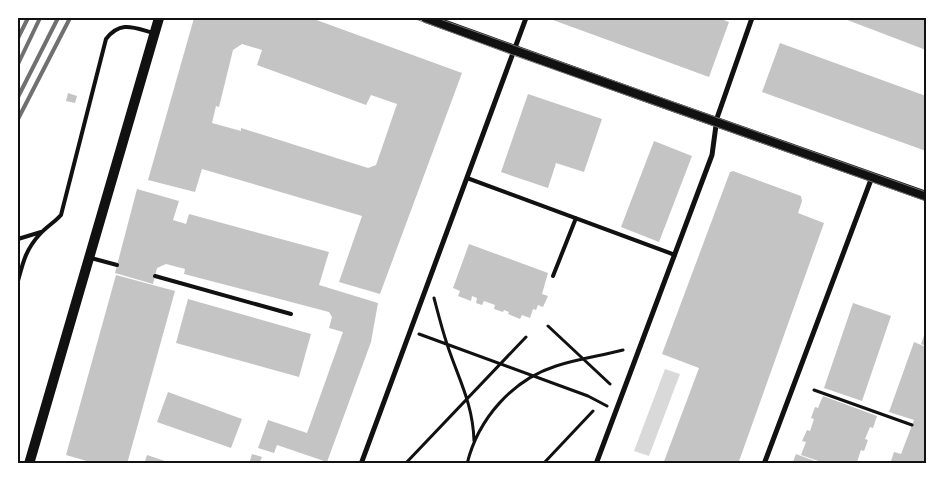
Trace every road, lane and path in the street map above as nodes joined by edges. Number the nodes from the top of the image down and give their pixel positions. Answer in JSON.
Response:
{"nodes":[{"id":1,"x":159,"y":18,"type":"edge"},
{"id":2,"x":426,"y":18,"type":"edge"},
{"id":3,"x":526,"y":18,"type":"edge"},
{"id":4,"x":752,"y":18,"type":"edge"},
{"id":5,"x":154,"y":33,"type":"junction"},
{"id":6,"x":514,"y":50,"type":"junction"},
{"id":7,"x":716,"y":122,"type":"junction"},
{"id":8,"x":872,"y":177,"type":"junction"},
{"id":9,"x":467,"y":178,"type":"junction"},
{"id":10,"x":926,"y":196,"type":"edge"},
{"id":11,"x":576,"y":218,"type":"junction"},
{"id":12,"x":41,"y":232,"type":"junction"},
{"id":13,"x":18,"y":239,"type":"edge"},
{"id":14,"x":676,"y":254,"type":"junction"},
{"id":15,"x":89,"y":257,"type":"junction"},
{"id":16,"x":117,"y":266,"type":"dead end"},
{"id":17,"x":155,"y":276,"type":"dead end"},
{"id":18,"x":553,"y":276,"type":"dead end"},
{"id":19,"x":18,"y":281,"type":"edge"},
{"id":20,"x":433,"y":295,"type":"dead end"},
{"id":21,"x":290,"y":314,"type":"dead end"},
{"id":22,"x":548,"y":326,"type":"dead end"},
{"id":23,"x":419,"y":334,"type":"dead end"},
{"id":24,"x":526,"y":337,"type":"dead end"},
{"id":25,"x":447,"y":344,"type":"junction"},
{"id":26,"x":623,"y":350,"type":"dead end"},
{"id":27,"x":583,"y":359,"type":"junction"},
{"id":28,"x":501,"y":363,"type":"junction"},
{"id":29,"x":533,"y":376,"type":"junction"},
{"id":30,"x":610,"y":384,"type":"dead end"},
{"id":31,"x":814,"y":390,"type":"dead end"},
{"id":32,"x":467,"y":397,"type":"junction"},
{"id":33,"x":616,"y":410,"type":"junction"},
{"id":34,"x":593,"y":411,"type":"dead end"},
{"id":35,"x":912,"y":425,"type":"dead end"},
{"id":36,"x":474,"y":441,"type":"junction"},
{"id":37,"x":29,"y":464,"type":"edge"},
{"id":38,"x":361,"y":464,"type":"edge"},
{"id":39,"x":405,"y":464,"type":"edge"},
{"id":40,"x":467,"y":464,"type":"edge"},
{"id":41,"x":543,"y":464,"type":"edge"},
{"id":42,"x":596,"y":464,"type":"edge"},
{"id":43,"x":764,"y":464,"type":"edge"}],
"edges":[{"from":1,"to":5,"type":"main road"},
{"from":2,"to":6,"type":"main road"},
{"from":3,"to":6,"type":"street"},
{"from":4,"to":7,"type":"street"},
{"from":5,"to":12,"type":"lane"},
{"from":5,"to":15,"type":"main road"},
{"from":6,"to":7,"type":"main road"},
{"from":6,"to":9,"type":"street"},
{"from":7,"to":8,"type":"main road"},
{"from":7,"to":14,"type":"street"},
{"from":8,"to":10,"type":"main road"},
{"from":8,"to":43,"type":"street"},
{"from":9,"to":11,"type":"lane"},
{"from":9,"to":38,"type":"street"},
{"from":11,"to":14,"type":"lane"},
{"from":11,"to":18,"type":"lane"},
{"from":12,"to":13,"type":"lane"},
{"from":12,"to":19,"type":"lane"},
{"from":14,"to":33,"type":"street"},
{"from":15,"to":16,"type":"lane"},
{"from":15,"to":37,"type":"main road"},
{"from":17,"to":21,"type":"lane"},
{"from":20,"to":25,"type":"path"},
{"from":22,"to":27,"type":"path"},
{"from":23,"to":25,"type":"path"},
{"from":24,"to":28,"type":"path"},
{"from":25,"to":28,"type":"path"},
{"from":25,"to":32,"type":"path"},
{"from":26,"to":27,"type":"path"},
{"from":27,"to":29,"type":"path"},
{"from":27,"to":30,"type":"path"},
{"from":28,"to":29,"type":"path"},
{"from":28,"to":32,"type":"path"},
{"from":29,"to":33,"type":"path"},
{"from":29,"to":36,"type":"path"},
{"from":31,"to":35,"type":"path"},
{"from":32,"to":36,"type":"path"},
{"from":32,"to":39,"type":"path"},
{"from":33,"to":42,"type":"street"},
{"from":34,"to":41,"type":"path"},
{"from":36,"to":40,"type":"path"}]}
